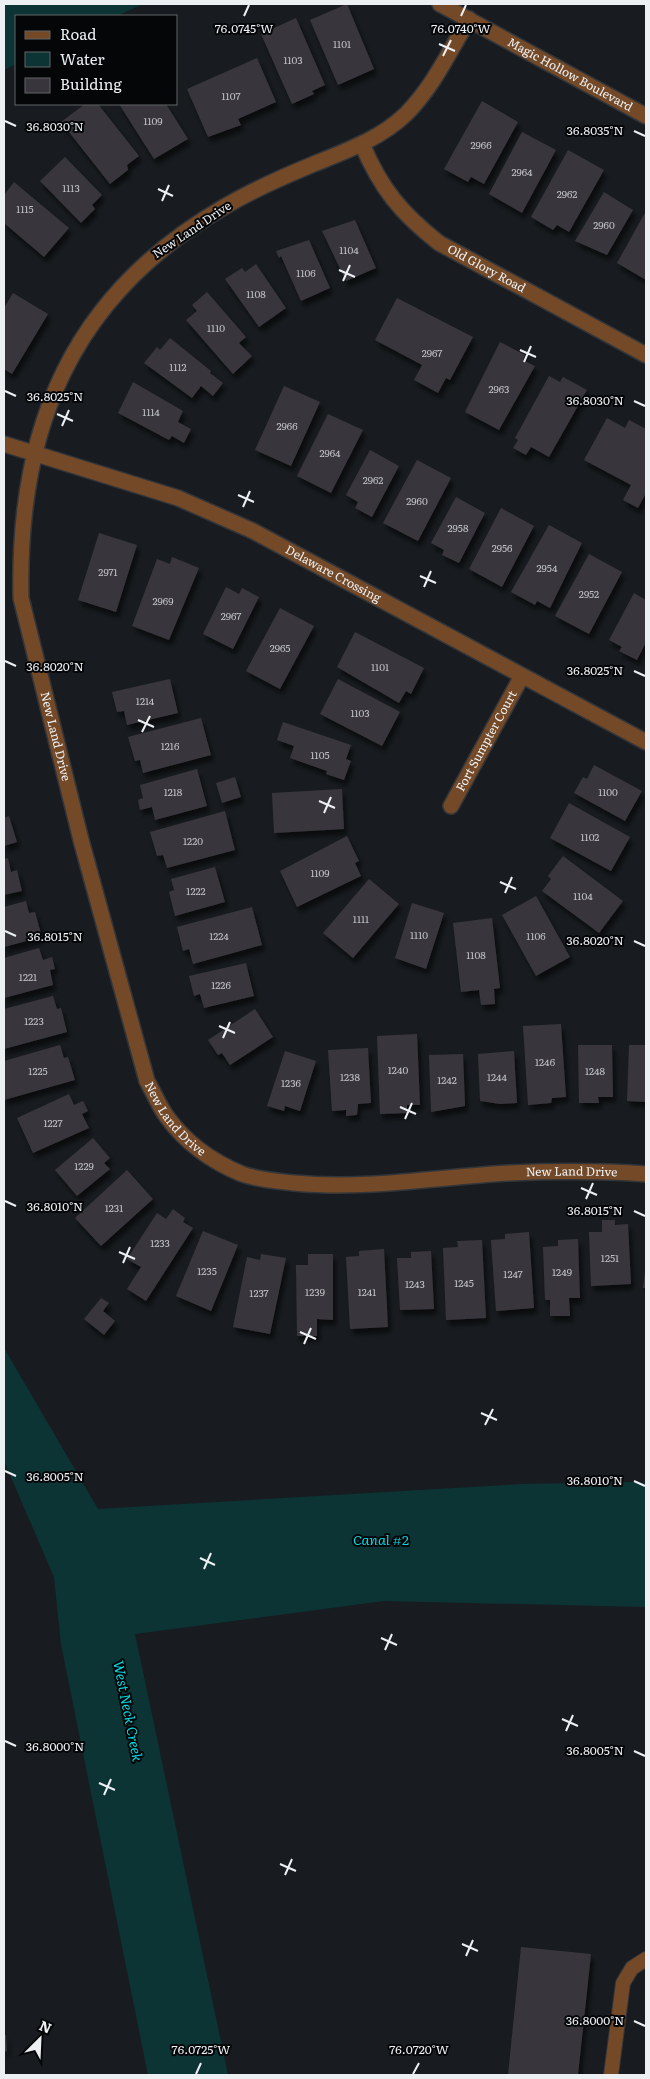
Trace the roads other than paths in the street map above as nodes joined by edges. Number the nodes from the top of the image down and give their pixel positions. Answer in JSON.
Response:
{"nodes":[{"id":1,"x":440,"y":4,"type":"edge"},
{"id":2,"x":468,"y":19,"type":"junction"},
{"id":3,"x":646,"y":116,"type":"edge"},
{"id":4,"x":362,"y":144,"type":"junction"},
{"id":5,"x":646,"y":355,"type":"edge"},
{"id":6,"x":4,"y":444,"type":"edge"},
{"id":7,"x":34,"y":453,"type":"junction"},
{"id":8,"x":522,"y":676,"type":"junction"},
{"id":9,"x":646,"y":742,"type":"edge"},
{"id":10,"x":451,"y":806,"type":"dead end"},
{"id":11,"x":646,"y":1174,"type":"edge"},
{"id":12,"x":646,"y":1959,"type":"edge"},
{"id":13,"x":611,"y":2075,"type":"edge"}],
"edges":[{"from":1,"to":2,"type":"street","name":"Magic Hollow Boulevard"},
{"from":2,"to":3,"type":"street","name":"Magic Hollow Boulevard"},
{"from":2,"to":4,"type":"street","name":"New Land Drive"},
{"from":4,"to":5,"type":"street","name":"Old Glory Road"},
{"from":4,"to":7,"type":"street","name":"New Land Drive"},
{"from":6,"to":7,"type":"street","name":"Delaware Crossing"},
{"from":7,"to":8,"type":"street","name":"Delaware Crossing"},
{"from":7,"to":11,"type":"street","name":"New Land Drive"},
{"from":8,"to":9,"type":"street","name":"Delaware Crossing"},
{"from":8,"to":10,"type":"street","name":"Fort Sumpter Court"},
{"from":12,"to":13,"type":"lane"}]}
